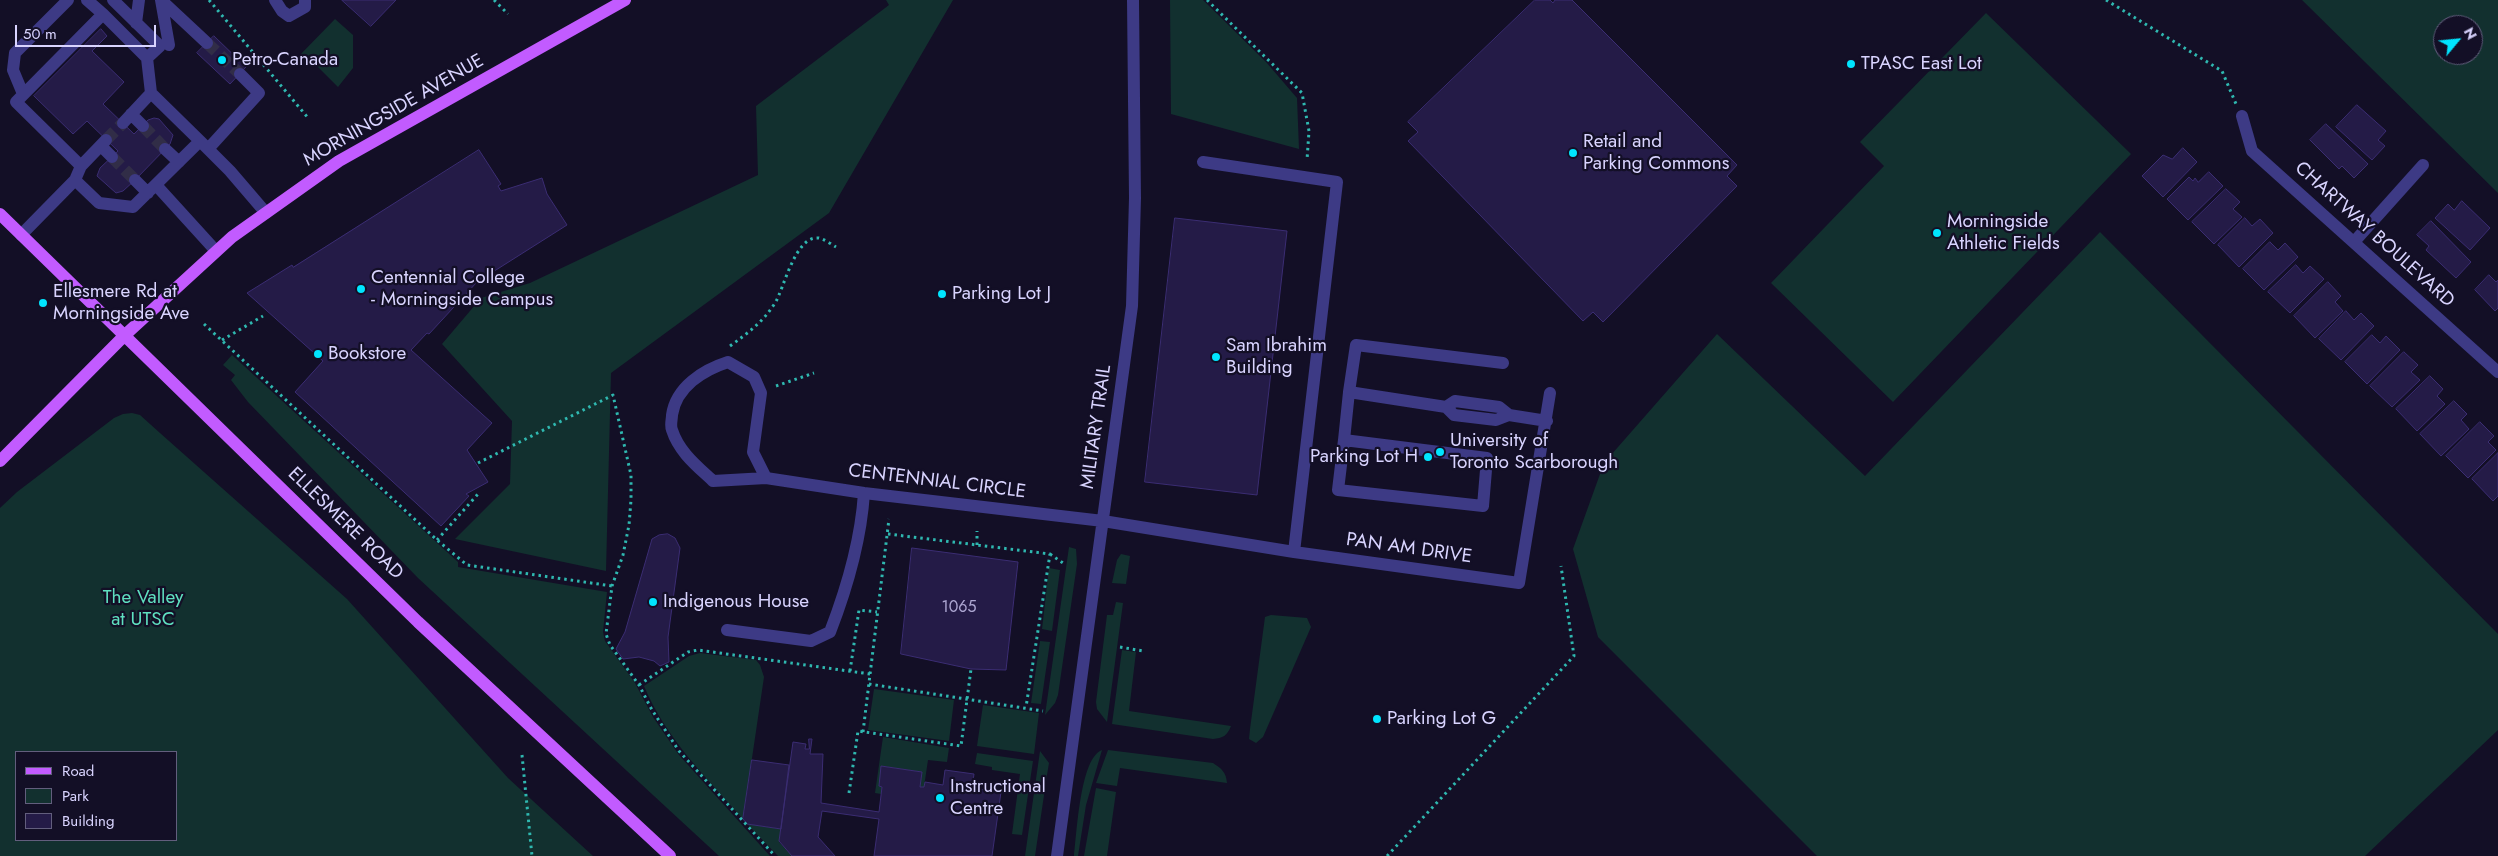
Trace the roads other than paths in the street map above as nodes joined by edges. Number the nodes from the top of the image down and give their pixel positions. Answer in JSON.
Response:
{"nodes":[{"id":1,"x":68,"y":0,"type":"edge"},
{"id":2,"x":87,"y":0,"type":"edge"},
{"id":3,"x":113,"y":0,"type":"edge"},
{"id":4,"x":139,"y":0,"type":"edge"},
{"id":5,"x":161,"y":0,"type":"edge"},
{"id":6,"x":275,"y":0,"type":"edge"},
{"id":7,"x":306,"y":0,"type":"edge"},
{"id":8,"x":625,"y":0,"type":"edge"},
{"id":9,"x":1133,"y":0,"type":"edge"},
{"id":10,"x":103,"y":14,"type":"junction"},
{"id":11,"x":136,"y":22,"type":"junction"},
{"id":12,"x":206,"y":43,"type":"tunnel mouth"},
{"id":13,"x":164,"y":45,"type":"junction"},
{"id":14,"x":148,"y":58,"type":"junction"},
{"id":15,"x":240,"y":74,"type":"tunnel mouth"},
{"id":16,"x":151,"y":93,"type":"junction"},
{"id":17,"x":23,"y":94,"type":"junction"},
{"id":18,"x":2242,"y":116,"type":"dead end"},
{"id":19,"x":142,"y":126,"type":"tunnel mouth"},
{"id":20,"x":204,"y":145,"type":"junction"},
{"id":21,"x":165,"y":148,"type":"tunnel mouth"},
{"id":22,"x":112,"y":157,"type":"tunnel mouth"},
{"id":23,"x":179,"y":162,"type":"junction"},
{"id":24,"x":1203,"y":162,"type":"dead end"},
{"id":25,"x":2423,"y":165,"type":"dead end"},
{"id":26,"x":81,"y":166,"type":"junction"},
{"id":27,"x":75,"y":180,"type":"junction"},
{"id":28,"x":135,"y":180,"type":"tunnel mouth"},
{"id":29,"x":152,"y":189,"type":"junction"},
{"id":30,"x":266,"y":213,"type":"junction"},
{"id":31,"x":0,"y":214,"type":"edge"},
{"id":32,"x":21,"y":235,"type":"junction"},
{"id":33,"x":2354,"y":242,"type":"junction"},
{"id":34,"x":216,"y":251,"type":"junction"},
{"id":35,"x":125,"y":335,"type":"junction"},
{"id":36,"x":1503,"y":363,"type":"dead end"},
{"id":37,"x":2498,"y":372,"type":"edge"},
{"id":38,"x":1349,"y":392,"type":"junction"},
{"id":39,"x":1550,"y":393,"type":"dead end"},
{"id":40,"x":1547,"y":422,"type":"junction"},
{"id":41,"x":1344,"y":440,"type":"junction"},
{"id":42,"x":0,"y":461,"type":"edge"},
{"id":43,"x":766,"y":478,"type":"junction"},
{"id":44,"x":864,"y":493,"type":"junction"},
{"id":45,"x":1104,"y":521,"type":"junction"},
{"id":46,"x":1294,"y":552,"type":"junction"},
{"id":47,"x":727,"y":630,"type":"dead end"},
{"id":48,"x":670,"y":856,"type":"edge"},
{"id":49,"x":1057,"y":856,"type":"edge"}],
"edges":[{"from":1,"to":17,"type":"street"},
{"from":2,"to":10,"type":"street"},
{"from":3,"to":11,"type":"street"},
{"from":4,"to":11,"type":"street"},
{"from":5,"to":12,"type":"street"},
{"from":5,"to":13,"type":"street"},
{"from":6,"to":7,"type":"street"},
{"from":8,"to":30,"type":"main road","name":"MORNINGSIDE AVENUE"},
{"from":9,"to":45,"type":"street","name":"MILITARY TRAIL"},
{"from":10,"to":14,"type":"street"},
{"from":10,"to":17,"type":"street"},
{"from":11,"to":13,"type":"street"},
{"from":13,"to":14,"type":"street"},
{"from":14,"to":16,"type":"street"},
{"from":15,"to":20,"type":"street"},
{"from":16,"to":19,"type":"street"},
{"from":16,"to":20,"type":"street"},
{"from":17,"to":26,"type":"street"},
{"from":18,"to":33,"type":"street","name":"CHARTWAY BOULEVARD"},
{"from":20,"to":23,"type":"street"},
{"from":20,"to":30,"type":"street"},
{"from":21,"to":23,"type":"street"},
{"from":22,"to":26,"type":"street"},
{"from":23,"to":29,"type":"street"},
{"from":24,"to":46,"type":"street"},
{"from":25,"to":33,"type":"street"},
{"from":26,"to":27,"type":"street"},
{"from":27,"to":29,"type":"street"},
{"from":27,"to":32,"type":"street"},
{"from":28,"to":29,"type":"street"},
{"from":29,"to":34,"type":"street"},
{"from":30,"to":34,"type":"main road","name":"MORNINGSIDE AVENUE"},
{"from":31,"to":32,"type":"main road","name":"ELLESMERE ROAD"},
{"from":32,"to":35,"type":"main road","name":"ELLESMERE ROAD"},
{"from":33,"to":37,"type":"street","name":"CHARTWAY BOULEVARD"},
{"from":34,"to":35,"type":"main road","name":"MORNINGSIDE AVENUE"},
{"from":35,"to":42,"type":"main road","name":"MORNINGSIDE AVENUE"},
{"from":35,"to":48,"type":"main road","name":"ELLESMERE ROAD"},
{"from":36,"to":38,"type":"street"},
{"from":38,"to":40,"type":"street"},
{"from":38,"to":41,"type":"street"},
{"from":39,"to":40,"type":"street","name":"PAN AM DRIVE"},
{"from":40,"to":46,"type":"street","name":"PAN AM DRIVE"},
{"from":41,"to":41,"type":"street"},
{"from":43,"to":43,"type":"street","name":"CENTENNIAL CIRCLE"},
{"from":43,"to":44,"type":"street","name":"CENTENNIAL CIRCLE"},
{"from":44,"to":45,"type":"street","name":"CENTENNIAL CIRCLE"},
{"from":44,"to":47,"type":"street"},
{"from":45,"to":46,"type":"street","name":"PAN AM DRIVE"},
{"from":45,"to":49,"type":"street","name":"MILITARY TRAIL"}]}
